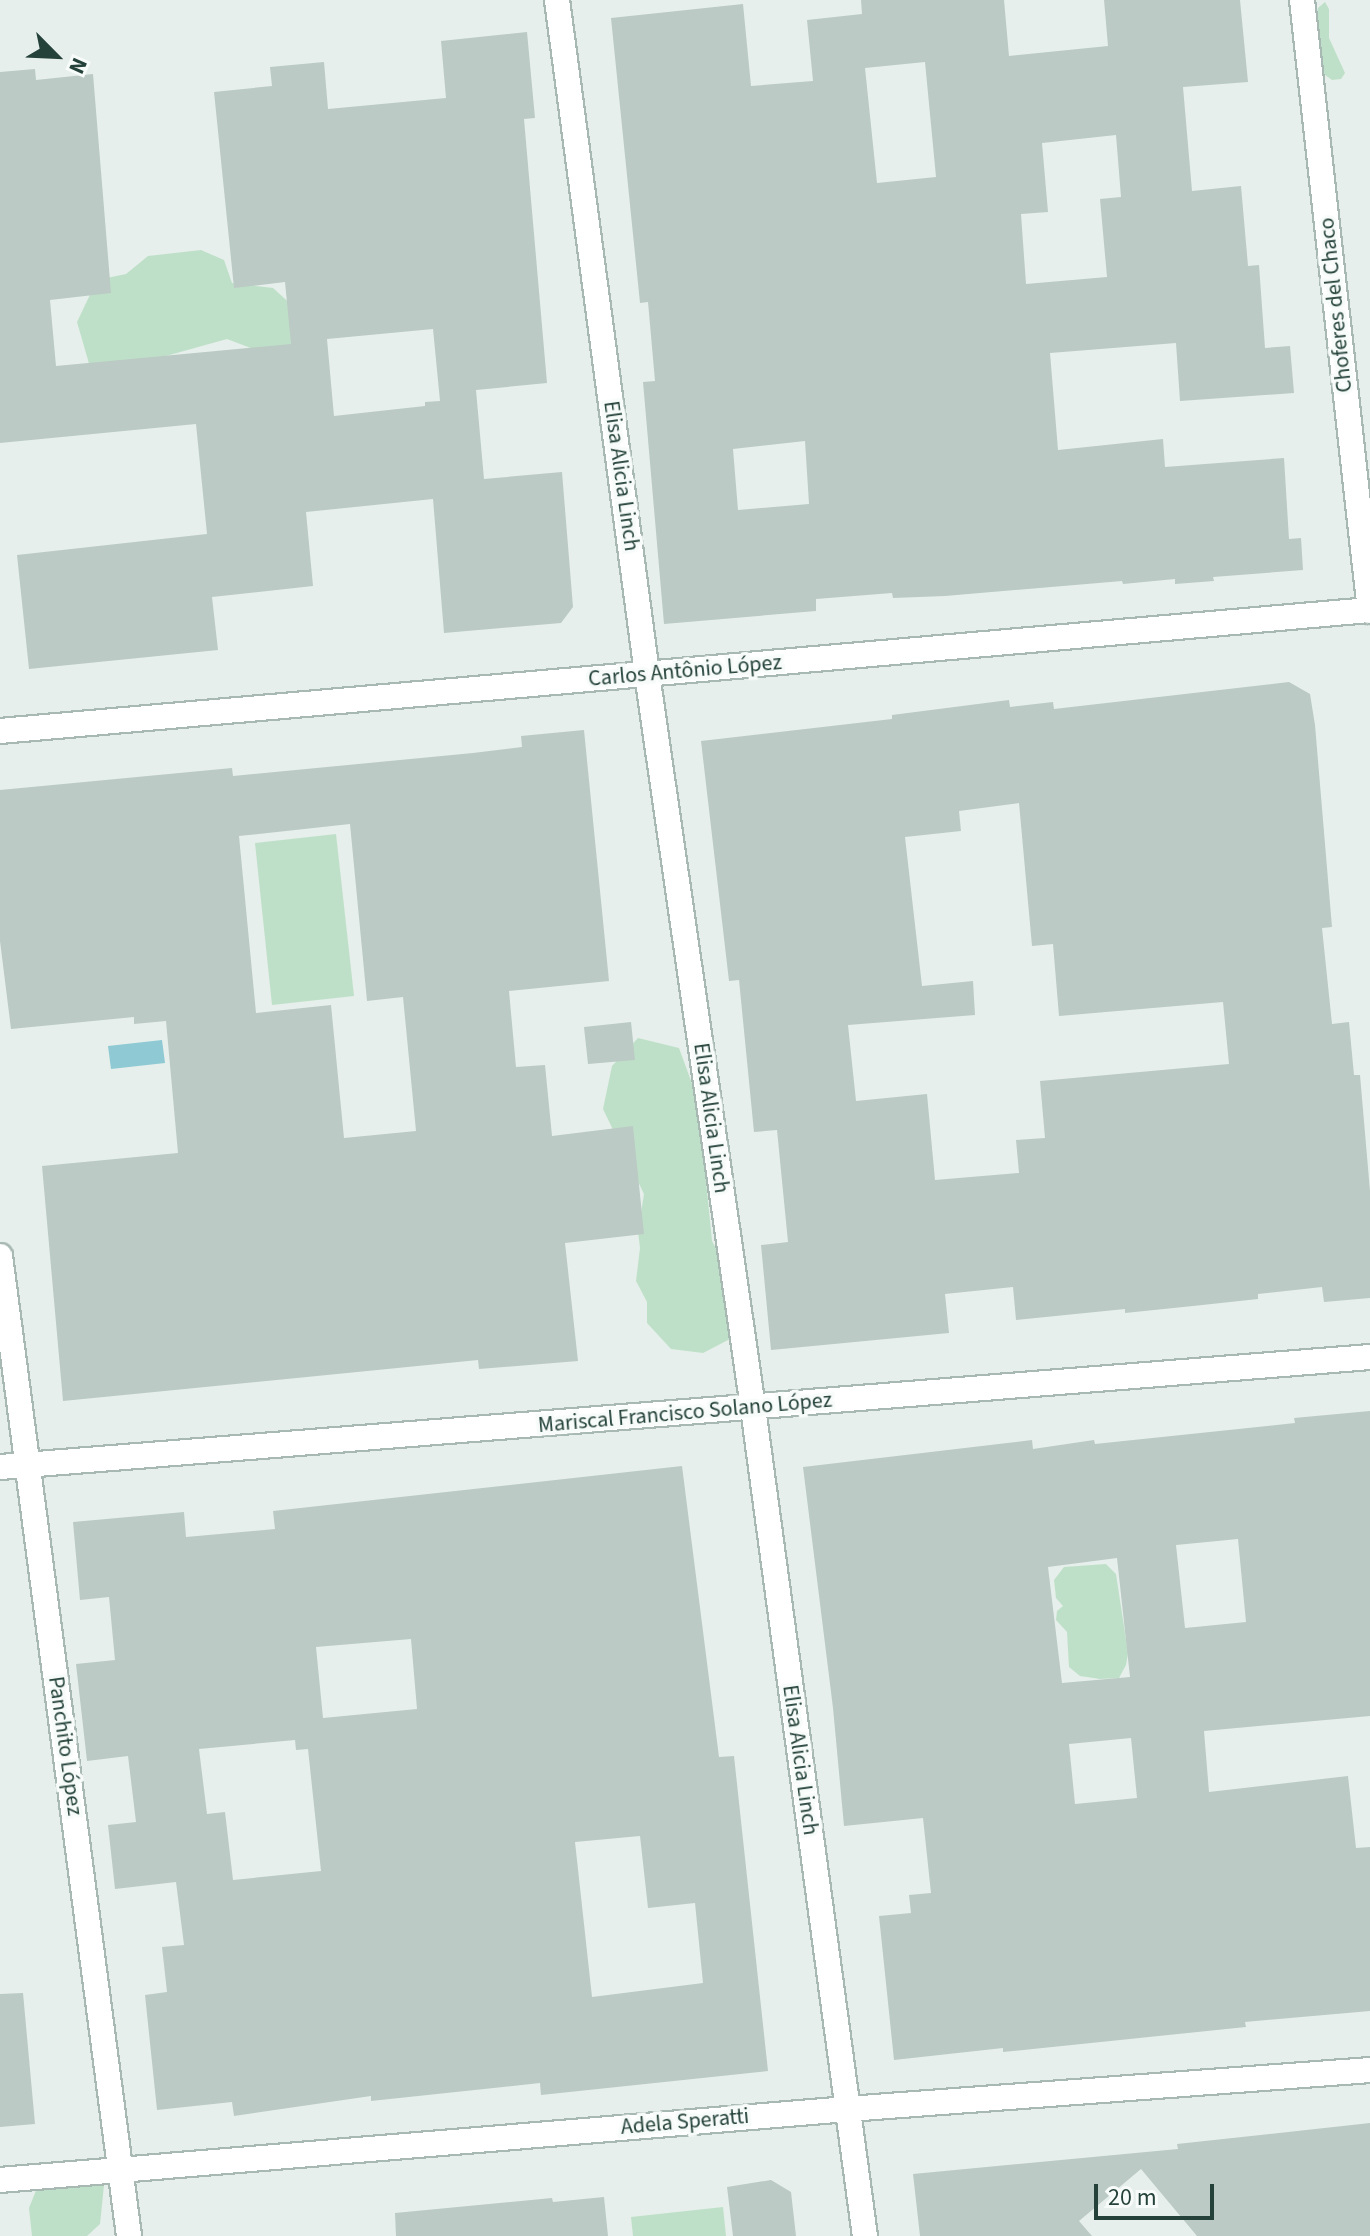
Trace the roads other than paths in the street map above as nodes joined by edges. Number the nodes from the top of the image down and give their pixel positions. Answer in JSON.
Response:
{"nodes":[{"id":1,"x":557,"y":0,"type":"edge"},
{"id":2,"x":1302,"y":0,"type":"edge"},
{"id":3,"x":1370,"y":610,"type":"edge"},
{"id":4,"x":647,"y":674,"type":"junction"},
{"id":5,"x":0,"y":731,"type":"edge"},
{"id":6,"x":0,"y":1256,"type":"edge"},
{"id":7,"x":1370,"y":1357,"type":"edge"},
{"id":8,"x":753,"y":1408,"type":"junction"},
{"id":9,"x":28,"y":1465,"type":"junction"},
{"id":10,"x":0,"y":1467,"type":"edge"},
{"id":11,"x":1370,"y":2070,"type":"edge"},
{"id":12,"x":848,"y":2109,"type":"junction"},
{"id":13,"x":121,"y":2168,"type":"junction"},
{"id":14,"x":0,"y":2180,"type":"edge"},
{"id":15,"x":129,"y":2236,"type":"edge"},
{"id":16,"x":865,"y":2236,"type":"edge"}],
"edges":[{"from":1,"to":4,"type":"street","name":"Elisa Alicia Linch"},
{"from":2,"to":3,"type":"street","name":"Choferes del Chaco"},
{"from":3,"to":4,"type":"street","name":"Carlos Antônio López"},
{"from":4,"to":5,"type":"street","name":"Carlos Antônio López"},
{"from":4,"to":8,"type":"street","name":"Elisa Alicia Linch"},
{"from":6,"to":9,"type":"street","name":"Panchito López"},
{"from":7,"to":8,"type":"street","name":"Mariscal Francisco Solano López"},
{"from":8,"to":9,"type":"street","name":"Mariscal Francisco Solano López"},
{"from":8,"to":12,"type":"street","name":"Elisa Alicia Linch"},
{"from":9,"to":10,"type":"street","name":"Mariscal Francisco Solano López"},
{"from":9,"to":13,"type":"street","name":"Panchito López"},
{"from":11,"to":12,"type":"street","name":"Adela Speratti"},
{"from":12,"to":13,"type":"street","name":"Adela Speratti"},
{"from":12,"to":16,"type":"street","name":"Elisa Alicia Linch"},
{"from":13,"to":14,"type":"street","name":"Adela Speratti"},
{"from":13,"to":15,"type":"street","name":"Panchito López"}]}
